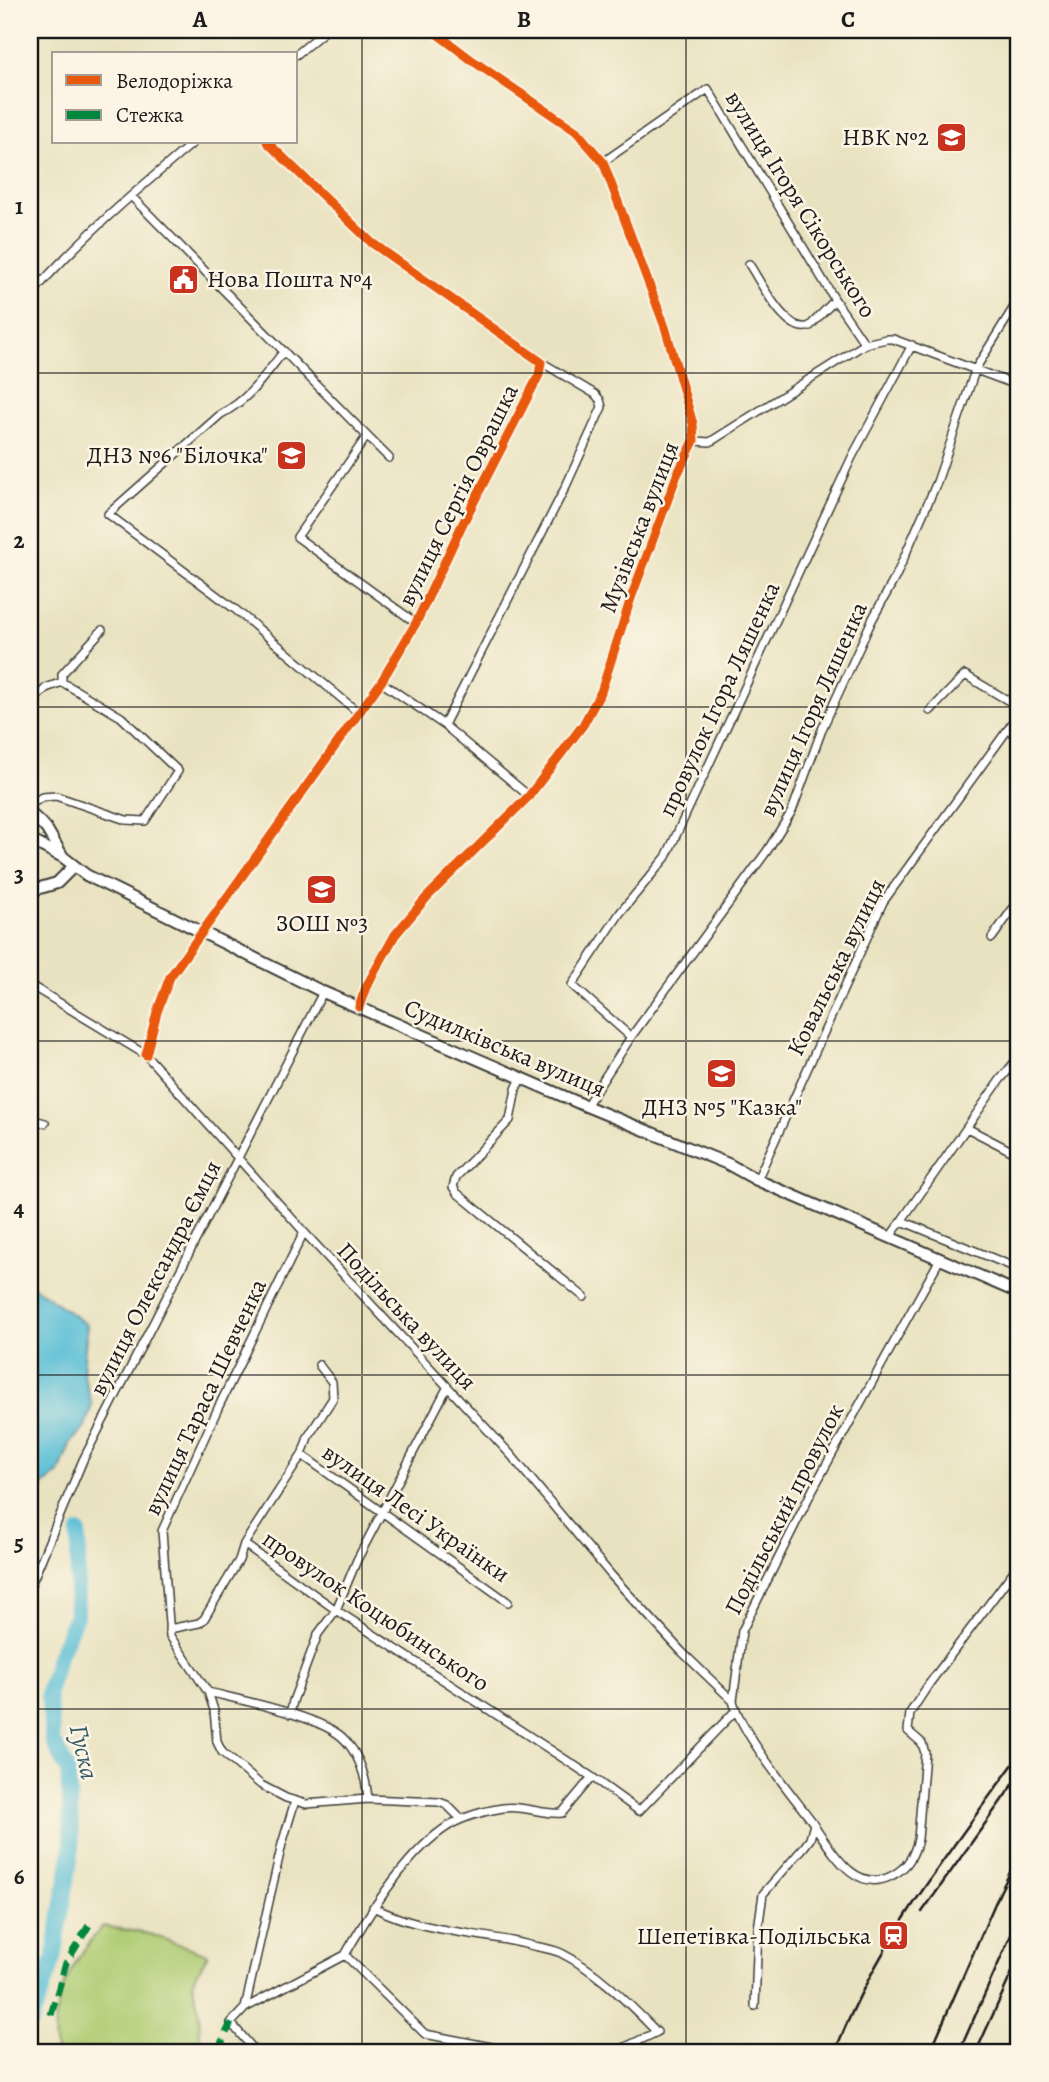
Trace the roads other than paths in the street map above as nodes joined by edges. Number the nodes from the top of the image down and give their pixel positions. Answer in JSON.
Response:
{"nodes":[{"id":1,"x":326,"y":30,"type":"edge"},
{"id":2,"x":432,"y":30,"type":"edge"},
{"id":3,"x":298,"y":53,"type":"edge"},
{"id":4,"x":192,"y":144,"type":"edge"},
{"id":5,"x":269,"y":144,"type":"edge"},
{"id":6,"x":603,"y":162,"type":"junction"},
{"id":7,"x":131,"y":196,"type":"junction"},
{"id":8,"x":749,"y":264,"type":"dead end"},
{"id":9,"x":30,"y":296,"type":"edge"},
{"id":10,"x":1019,"y":299,"type":"edge"},
{"id":11,"x":835,"y":300,"type":"junction"},
{"id":12,"x":865,"y":344,"type":"junction"},
{"id":13,"x":912,"y":345,"type":"junction"},
{"id":14,"x":284,"y":351,"type":"junction"},
{"id":15,"x":541,"y":362,"type":"junction"},
{"id":16,"x":975,"y":368,"type":"junction"},
{"id":17,"x":1019,"y":386,"type":"edge"},
{"id":18,"x":367,"y":436,"type":"junction"},
{"id":19,"x":694,"y":441,"type":"junction"},
{"id":20,"x":388,"y":458,"type":"dead end"},
{"id":21,"x":416,"y":623,"type":"junction"},
{"id":22,"x":102,"y":630,"type":"dead end"},
{"id":23,"x":62,"y":681,"type":"junction"},
{"id":24,"x":381,"y":682,"type":"junction"},
{"id":25,"x":30,"y":704,"type":"edge"},
{"id":26,"x":1019,"y":707,"type":"edge"},
{"id":27,"x":930,"y":711,"type":"dead end"},
{"id":28,"x":360,"y":714,"type":"junction"},
{"id":29,"x":1019,"y":714,"type":"edge"},
{"id":30,"x":444,"y":724,"type":"junction"},
{"id":31,"x":529,"y":796,"type":"junction"},
{"id":32,"x":30,"y":804,"type":"edge"},
{"id":33,"x":30,"y":813,"type":"edge"},
{"id":34,"x":30,"y":841,"type":"edge"},
{"id":35,"x":63,"y":858,"type":"junction"},
{"id":36,"x":74,"y":866,"type":"junction"},
{"id":37,"x":30,"y":891,"type":"edge"},
{"id":38,"x":1019,"y":900,"type":"edge"},
{"id":39,"x":200,"y":932,"type":"junction"},
{"id":40,"x":992,"y":938,"type":"dead end"},
{"id":41,"x":30,"y":985,"type":"edge"},
{"id":42,"x":323,"y":992,"type":"junction"},
{"id":43,"x":359,"y":1007,"type":"junction"},
{"id":44,"x":631,"y":1037,"type":"junction"},
{"id":45,"x":146,"y":1055,"type":"junction"},
{"id":46,"x":1019,"y":1057,"type":"edge"},
{"id":47,"x":521,"y":1078,"type":"junction"},
{"id":48,"x":586,"y":1106,"type":"junction"},
{"id":49,"x":30,"y":1118,"type":"edge"},
{"id":50,"x":45,"y":1123,"type":"dead end"},
{"id":51,"x":967,"y":1128,"type":"junction"},
{"id":52,"x":1019,"y":1155,"type":"edge"},
{"id":53,"x":239,"y":1156,"type":"junction"},
{"id":54,"x":757,"y":1180,"type":"junction"},
{"id":55,"x":902,"y":1221,"type":"junction"},
{"id":56,"x":304,"y":1232,"type":"junction"},
{"id":57,"x":890,"y":1237,"type":"junction"},
{"id":58,"x":940,"y":1259,"type":"junction"},
{"id":59,"x":1019,"y":1269,"type":"edge"},
{"id":60,"x":1019,"y":1293,"type":"edge"},
{"id":61,"x":584,"y":1297,"type":"dead end"},
{"id":62,"x":319,"y":1365,"type":"dead end"},
{"id":63,"x":447,"y":1388,"type":"junction"},
{"id":64,"x":302,"y":1455,"type":"junction"},
{"id":65,"x":381,"y":1512,"type":"junction"},
{"id":66,"x":244,"y":1544,"type":"junction"},
{"id":67,"x":1019,"y":1564,"type":"edge"},
{"id":68,"x":30,"y":1587,"type":"edge"},
{"id":69,"x":508,"y":1602,"type":"dead end"},
{"id":70,"x":337,"y":1610,"type":"junction"},
{"id":71,"x":169,"y":1629,"type":"junction"},
{"id":72,"x":208,"y":1692,"type":"junction"},
{"id":73,"x":733,"y":1701,"type":"junction"},
{"id":74,"x":736,"y":1710,"type":"junction"},
{"id":75,"x":290,"y":1714,"type":"junction"},
{"id":76,"x":592,"y":1777,"type":"junction"},
{"id":77,"x":368,"y":1799,"type":"junction"},
{"id":78,"x":295,"y":1801,"type":"junction"},
{"id":79,"x":461,"y":1819,"type":"junction"},
{"id":80,"x":814,"y":1824,"type":"junction"},
{"id":81,"x":373,"y":1906,"type":"junction"},
{"id":82,"x":345,"y":1955,"type":"junction"},
{"id":83,"x":755,"y":2006,"type":"dead end"},
{"id":84,"x":245,"y":2008,"type":"junction"},
{"id":85,"x":256,"y":2052,"type":"edge"},
{"id":86,"x":517,"y":2052,"type":"edge"},
{"id":87,"x":615,"y":2052,"type":"edge"}],
"edges":[{"from":1,"to":3,"type":"street"},
{"from":2,"to":6,"type":"street","name":"Музівська вулиця"},
{"from":4,"to":7,"type":"street"},
{"from":5,"to":15,"type":"street","name":"вулиця Сергія Оврашка"},
{"from":6,"to":11,"type":"street","name":"вулиця Ігоря Сікорського"},
{"from":6,"to":19,"type":"street","name":"Музівська вулиця"},
{"from":7,"to":9,"type":"street"},
{"from":7,"to":14,"type":"street"},
{"from":8,"to":11,"type":"street"},
{"from":10,"to":16,"type":"street","name":"вулиця Ігоря Ляшенка"},
{"from":11,"to":12,"type":"street","name":"вулиця Ігоря Сікорського"},
{"from":12,"to":13,"type":"street","name":"вулиця Ігоря Сікорського"},
{"from":12,"to":19,"type":"street"},
{"from":13,"to":16,"type":"street","name":"вулиця Ігоря Сікорського"},
{"from":13,"to":44,"type":"street","name":"провулок Ігора Ляшенка"},
{"from":14,"to":18,"type":"street"},
{"from":14,"to":28,"type":"street"},
{"from":15,"to":21,"type":"street","name":"вулиця Сергія Оврашка"},
{"from":15,"to":30,"type":"street"},
{"from":16,"to":17,"type":"street","name":"вулиця Ігоря Сікорського"},
{"from":16,"to":44,"type":"street","name":"вулиця Ігоря Ляшенка"},
{"from":18,"to":20,"type":"street"},
{"from":18,"to":21,"type":"street"},
{"from":19,"to":31,"type":"street","name":"Музівська вулиця"},
{"from":21,"to":24,"type":"street","name":"вулиця Сергія Оврашка"},
{"from":22,"to":23,"type":"street"},
{"from":23,"to":25,"type":"street"},
{"from":23,"to":32,"type":"street"},
{"from":24,"to":28,"type":"street","name":"вулиця Сергія Оврашка"},
{"from":24,"to":30,"type":"street"},
{"from":26,"to":27,"type":"street"},
{"from":28,"to":39,"type":"street","name":"вулиця Сергія Оврашка"},
{"from":29,"to":54,"type":"street","name":"Ковальська вулиця"},
{"from":30,"to":31,"type":"street"},
{"from":31,"to":43,"type":"street","name":"Музівська вулиця"},
{"from":33,"to":35,"type":"main road","name":"Судилківська вулиця"},
{"from":34,"to":35,"type":"main road","name":"Судилківська вулиця"},
{"from":35,"to":36,"type":"main road","name":"Судилківська вулиця"},
{"from":36,"to":37,"type":"main road"},
{"from":36,"to":39,"type":"main road","name":"Судилківська вулиця"},
{"from":38,"to":40,"type":"street"},
{"from":39,"to":42,"type":"main road","name":"Судилківська вулиця"},
{"from":39,"to":45,"type":"street","name":"вулиця Сергія Оврашка"},
{"from":41,"to":45,"type":"street","name":"Подільська вулиця"},
{"from":42,"to":43,"type":"main road","name":"Судилківська вулиця"},
{"from":42,"to":53,"type":"street","name":"вулиця Олександра Ємця"},
{"from":43,"to":47,"type":"main road","name":"Судилківська вулиця"},
{"from":44,"to":48,"type":"street","name":"вулиця Ігоря Ляшенка"},
{"from":45,"to":53,"type":"street","name":"Подільська вулиця"},
{"from":46,"to":51,"type":"street"},
{"from":47,"to":48,"type":"main road","name":"Судилківська вулиця"},
{"from":47,"to":61,"type":"street"},
{"from":48,"to":54,"type":"main road","name":"Судилківська вулиця"},
{"from":49,"to":50,"type":"street"},
{"from":51,"to":52,"type":"street"},
{"from":51,"to":55,"type":"street"},
{"from":53,"to":56,"type":"street","name":"Подільська вулиця"},
{"from":53,"to":68,"type":"street","name":"вулиця Олександра Ємця"},
{"from":54,"to":57,"type":"main road","name":"Судилківська вулиця"},
{"from":55,"to":57,"type":"street"},
{"from":55,"to":59,"type":"street"},
{"from":56,"to":63,"type":"street","name":"Подільська вулиця"},
{"from":56,"to":71,"type":"street","name":"вулиця Тараса Шевченка"},
{"from":57,"to":58,"type":"main road","name":"Судилківська вулиця"},
{"from":58,"to":60,"type":"main road","name":"Судилківська вулиця"},
{"from":58,"to":73,"type":"street","name":"Подільський провулок"},
{"from":62,"to":64,"type":"street","name":"провулок Коцюбинського"},
{"from":63,"to":65,"type":"street"},
{"from":63,"to":73,"type":"street","name":"Подільська вулиця"},
{"from":64,"to":65,"type":"street","name":"вулиця Лесі Українки"},
{"from":64,"to":66,"type":"street","name":"провулок Коцюбинського"},
{"from":65,"to":69,"type":"street","name":"вулиця Лесі Українки"},
{"from":65,"to":70,"type":"street"},
{"from":66,"to":70,"type":"street","name":"провулок Коцюбинського"},
{"from":66,"to":71,"type":"street"},
{"from":67,"to":80,"type":"street","name":"Подільський провулок"},
{"from":70,"to":75,"type":"street"},
{"from":70,"to":76,"type":"street","name":"провулок Коцюбинського"},
{"from":71,"to":72,"type":"street","name":"вулиця Тараса Шевченка"},
{"from":72,"to":75,"type":"street"},
{"from":72,"to":78,"type":"street","name":"вулиця Тараса Шевченка"},
{"from":73,"to":74,"type":"street","name":"Подільський провулок"},
{"from":74,"to":76,"type":"street","name":"провулок Коцюбинського"},
{"from":74,"to":80,"type":"street","name":"Подільський провулок"},
{"from":75,"to":77,"type":"street"},
{"from":76,"to":79,"type":"street"},
{"from":77,"to":78,"type":"street"},
{"from":77,"to":79,"type":"street"},
{"from":78,"to":84,"type":"street"},
{"from":79,"to":81,"type":"street"},
{"from":80,"to":83,"type":"street"},
{"from":81,"to":82,"type":"street"},
{"from":81,"to":87,"type":"street"},
{"from":82,"to":84,"type":"street"},
{"from":82,"to":86,"type":"street"},
{"from":84,"to":85,"type":"street"}]}
